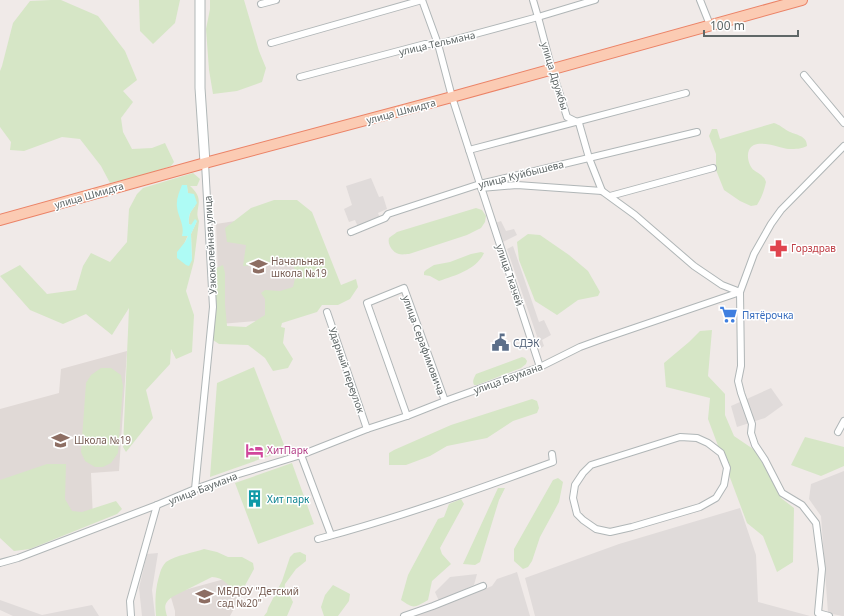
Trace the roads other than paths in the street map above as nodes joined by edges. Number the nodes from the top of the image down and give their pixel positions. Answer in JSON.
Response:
{"nodes":[{"id":1,"x":200,"y":0,"type":"edge"},
{"id":2,"x":276,"y":0,"type":"edge"},
{"id":3,"x":422,"y":0,"type":"edge"},
{"id":4,"x":533,"y":0,"type":"edge"},
{"id":5,"x":595,"y":0,"type":"edge"},
{"id":6,"x":700,"y":0,"type":"edge"},
{"id":7,"x":802,"y":0,"type":"edge"},
{"id":8,"x":261,"y":4,"type":"dead end"},
{"id":9,"x":538,"y":17,"type":"junction"},
{"id":10,"x":710,"y":25,"type":"junction"},
{"id":11,"x":271,"y":44,"type":"dead end"},
{"id":12,"x":438,"y":44,"type":"junction"},
{"id":13,"x":552,"y":70,"type":"junction"},
{"id":14,"x":804,"y":75,"type":"dead end"},
{"id":15,"x":300,"y":77,"type":"dead end"},
{"id":16,"x":686,"y":93,"type":"dead end"},
{"id":17,"x":452,"y":97,"type":"junction"},
{"id":18,"x":576,"y":122,"type":"junction"},
{"id":19,"x":844,"y":123,"type":"edge"},
{"id":20,"x":697,"y":132,"type":"dead end"},
{"id":21,"x":844,"y":146,"type":"edge"},
{"id":22,"x":469,"y":150,"type":"junction"},
{"id":23,"x":589,"y":158,"type":"junction"},
{"id":24,"x":205,"y":162,"type":"junction"},
{"id":25,"x":713,"y":168,"type":"dead end"},
{"id":26,"x":480,"y":186,"type":"junction"},
{"id":27,"x":602,"y":191,"type":"junction"},
{"id":28,"x":610,"y":196,"type":"junction"},
{"id":29,"x":0,"y":220,"type":"edge"},
{"id":30,"x":351,"y":232,"type":"dead end"},
{"id":31,"x":740,"y":292,"type":"junction"},
{"id":32,"x":328,"y":312,"type":"dead end"},
{"id":33,"x":540,"y":367,"type":"junction"},
{"id":34,"x":445,"y":401,"type":"junction"},
{"id":35,"x":407,"y":416,"type":"junction"},
{"id":36,"x":844,"y":420,"type":"edge"},
{"id":37,"x":367,"y":429,"type":"junction"},
{"id":38,"x":838,"y":432,"type":"dead end"},
{"id":39,"x":552,"y":454,"type":"dead end"},
{"id":40,"x":301,"y":455,"type":"junction"},
{"id":41,"x":194,"y":489,"type":"junction"},
{"id":42,"x":157,"y":505,"type":"junction"},
{"id":43,"x":577,"y":514,"type":"joint"},
{"id":44,"x":331,"y":535,"type":"junction"},
{"id":45,"x":318,"y":539,"type":"dead end"},
{"id":46,"x":0,"y":564,"type":"edge"},
{"id":47,"x":483,"y":586,"type":"dead end"},
{"id":48,"x":131,"y":616,"type":"edge"},
{"id":49,"x":404,"y":616,"type":"edge"},
{"id":50,"x":829,"y":616,"type":"edge"}],
"edges":[{"from":1,"to":24,"type":"street","name":"Узкоколейная улица"},
{"from":2,"to":8,"type":"street"},
{"from":3,"to":11,"type":"street"},
{"from":3,"to":12,"type":"street","name":"улица Ткачей"},
{"from":4,"to":9,"type":"street","name":"улица Дружбы"},
{"from":5,"to":9,"type":"street","name":"улица Тельмана"},
{"from":6,"to":10,"type":"street"},
{"from":7,"to":10,"type":"main road","name":"улица Шмидта"},
{"from":9,"to":12,"type":"street","name":"улица Тельмана"},
{"from":9,"to":13,"type":"street","name":"улица Дружбы"},
{"from":10,"to":13,"type":"main road","name":"улица Шмидта"},
{"from":12,"to":15,"type":"street","name":"улица Тельмана"},
{"from":12,"to":17,"type":"street","name":"улица Ткачей"},
{"from":13,"to":17,"type":"main road","name":"улица Шмидта"},
{"from":13,"to":18,"type":"street","name":"улица Дружбы"},
{"from":14,"to":19,"type":"street"},
{"from":16,"to":18,"type":"street"},
{"from":17,"to":22,"type":"street","name":"улица Ткачей"},
{"from":17,"to":24,"type":"main road","name":"улица Шмидта"},
{"from":18,"to":22,"type":"street"},
{"from":18,"to":23,"type":"street","name":"улица Дружбы"},
{"from":20,"to":23,"type":"street","name":"улица Куйбышева"},
{"from":21,"to":31,"type":"street"},
{"from":22,"to":26,"type":"street","name":"улица Ткачей"},
{"from":23,"to":26,"type":"street","name":"улица Куйбышева"},
{"from":23,"to":27,"type":"street","name":"улица Дружбы"},
{"from":24,"to":29,"type":"main road","name":"улица Шмидта"},
{"from":24,"to":41,"type":"street","name":"Узкоколейная улица"},
{"from":25,"to":28,"type":"street"},
{"from":26,"to":27,"type":"street"},
{"from":26,"to":30,"type":"street","name":"улица Куйбышева"},
{"from":26,"to":33,"type":"street","name":"улица Ткачей"},
{"from":27,"to":28,"type":"street"},
{"from":28,"to":31,"type":"street"},
{"from":31,"to":33,"type":"street","name":"улица Баумана"},
{"from":31,"to":50,"type":"street"},
{"from":32,"to":37,"type":"street","name":"Ударный переулок"},
{"from":33,"to":34,"type":"street","name":"улица Баумана"},
{"from":34,"to":35,"type":"street","name":"улица Баумана"},
{"from":34,"to":35,"type":"street","name":"улица Серафимовича"},
{"from":35,"to":37,"type":"street","name":"улица Баумана"},
{"from":36,"to":38,"type":"street"},
{"from":37,"to":40,"type":"street","name":"улица Баумана"},
{"from":39,"to":44,"type":"street"},
{"from":40,"to":41,"type":"street","name":"улица Баумана"},
{"from":40,"to":44,"type":"street"},
{"from":41,"to":42,"type":"street","name":"улица Баумана"},
{"from":42,"to":46,"type":"street","name":"улица Баумана"},
{"from":42,"to":48,"type":"street"},
{"from":43,"to":43,"type":"street"},
{"from":44,"to":45,"type":"street"},
{"from":47,"to":49,"type":"street"}]}
